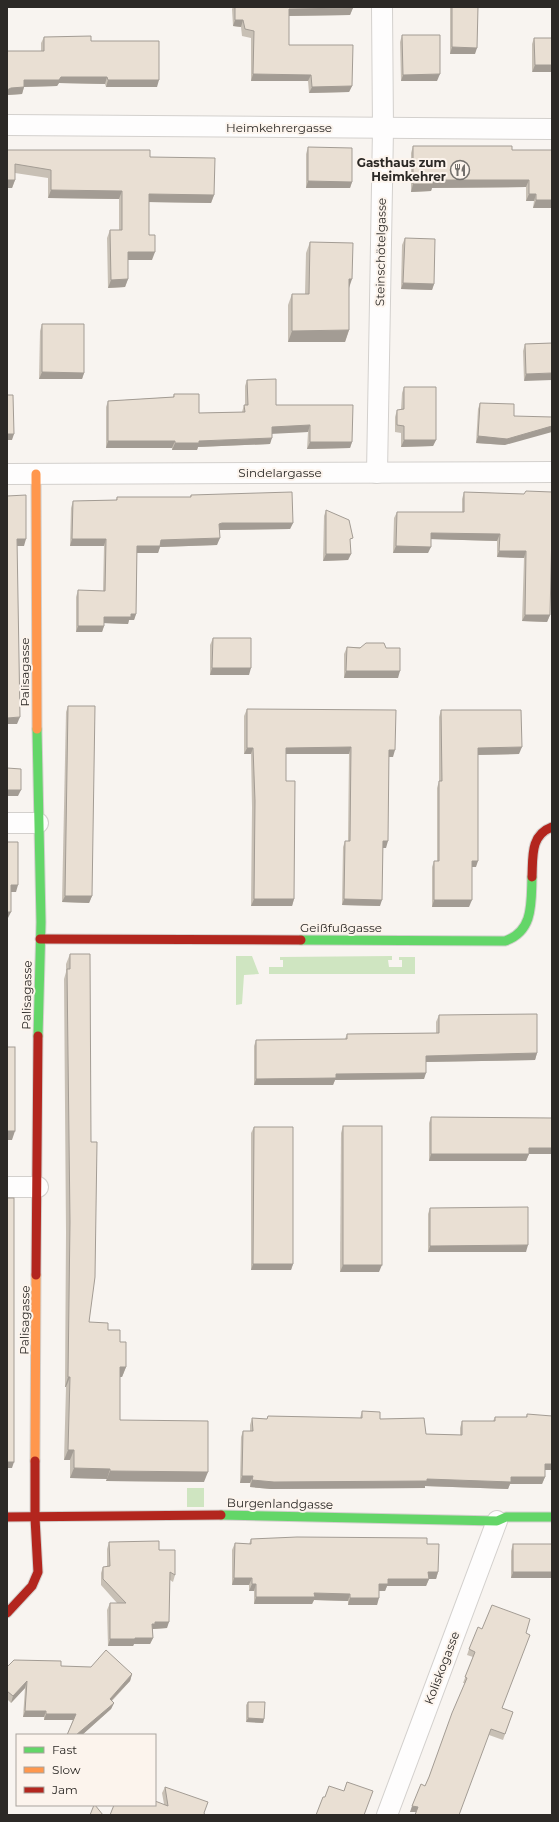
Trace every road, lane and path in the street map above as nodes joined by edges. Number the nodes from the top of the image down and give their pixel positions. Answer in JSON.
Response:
{"nodes":[{"id":1,"x":382,"y":7,"type":"edge"},
{"id":2,"x":7,"y":126,"type":"edge"},
{"id":3,"x":383,"y":129,"type":"junction"},
{"id":4,"x":552,"y":129,"type":"edge"},
{"id":5,"x":552,"y":472,"type":"edge"},
{"id":6,"x":377,"y":473,"type":"junction"},
{"id":7,"x":7,"y":474,"type":"edge"},
{"id":8,"x":36,"y":474,"type":"junction"},
{"id":9,"x":7,"y":823,"type":"edge"},
{"id":10,"x":38,"y":823,"type":"junction"},
{"id":11,"x":552,"y":827,"type":"edge"},
{"id":12,"x":40,"y":939,"type":"junction"},
{"id":13,"x":7,"y":1187,"type":"edge"},
{"id":14,"x":38,"y":1187,"type":"junction"},
{"id":15,"x":7,"y":1517,"type":"edge"},
{"id":16,"x":552,"y":1517,"type":"edge"},
{"id":17,"x":35,"y":1518,"type":"junction"},
{"id":18,"x":497,"y":1521,"type":"junction"},
{"id":19,"x":7,"y":1613,"type":"edge"},
{"id":20,"x":386,"y":1815,"type":"edge"}],
"edges":[{"from":1,"to":3,"type":"street","name":"Steinschötelgasse"},
{"from":2,"to":3,"type":"street","name":"Heimkehrergasse"},
{"from":3,"to":4,"type":"street","name":"Heimkehrergasse"},
{"from":3,"to":6,"type":"street","name":"Steinschötelgasse"},
{"from":5,"to":6,"type":"street","name":"Sindelargasse"},
{"from":6,"to":8,"type":"street","name":"Sindelargasse"},
{"from":7,"to":8,"type":"street","name":"Sindelargasse"},
{"from":8,"to":10,"type":"street","name":"Palisagasse"},
{"from":9,"to":10,"type":"street"},
{"from":10,"to":12,"type":"street","name":"Palisagasse"},
{"from":11,"to":12,"type":"street","name":"Geißfußgasse"},
{"from":12,"to":14,"type":"street","name":"Palisagasse"},
{"from":13,"to":14,"type":"street"},
{"from":14,"to":17,"type":"street","name":"Palisagasse"},
{"from":15,"to":17,"type":"street","name":"Burgenlandgasse"},
{"from":16,"to":18,"type":"street","name":"Burgenlandgasse"},
{"from":17,"to":18,"type":"street","name":"Burgenlandgasse"},
{"from":17,"to":19,"type":"street","name":"Palisagasse"},
{"from":18,"to":20,"type":"street","name":"Koliskogasse"}]}
